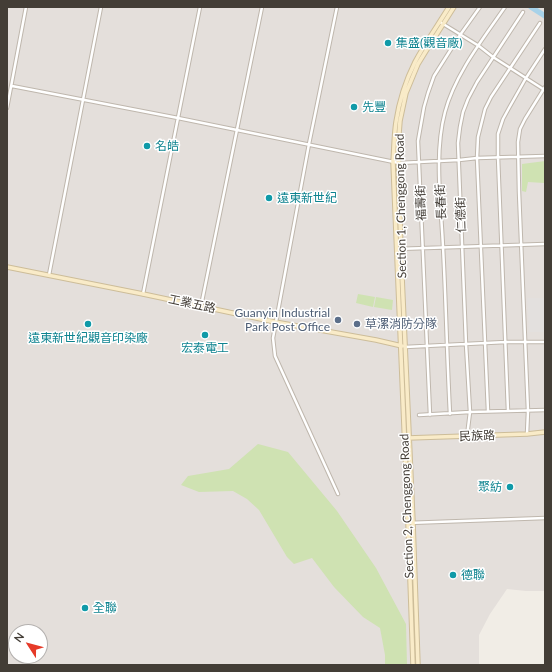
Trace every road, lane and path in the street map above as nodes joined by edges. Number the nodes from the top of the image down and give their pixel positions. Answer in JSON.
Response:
{"nodes":[{"id":1,"x":26,"y":7,"type":"edge"},
{"id":2,"x":101,"y":7,"type":"edge"},
{"id":3,"x":200,"y":7,"type":"edge"},
{"id":4,"x":262,"y":7,"type":"edge"},
{"id":5,"x":337,"y":7,"type":"edge"},
{"id":6,"x":449,"y":7,"type":"edge"},
{"id":7,"x":454,"y":7,"type":"edge"},
{"id":8,"x":480,"y":7,"type":"edge"},
{"id":9,"x":505,"y":7,"type":"edge"},
{"id":10,"x":523,"y":12,"type":"dead end"},
{"id":11,"x":441,"y":23,"type":"junction"},
{"id":12,"x":540,"y":23,"type":"dead end"},
{"id":13,"x":460,"y":35,"type":"junction"},
{"id":14,"x":479,"y":46,"type":"junction"},
{"id":15,"x":545,"y":49,"type":"edge"},
{"id":16,"x":493,"y":57,"type":"junction"},
{"id":17,"x":510,"y":68,"type":"junction"},
{"id":18,"x":526,"y":78,"type":"junction"},
{"id":19,"x":12,"y":86,"type":"junction"},
{"id":20,"x":545,"y":89,"type":"edge"},
{"id":21,"x":83,"y":100,"type":"junction"},
{"id":22,"x":7,"y":108,"type":"edge"},
{"id":23,"x":178,"y":118,"type":"junction"},
{"id":24,"x":237,"y":130,"type":"junction"},
{"id":25,"x":309,"y":144,"type":"junction"},
{"id":26,"x":545,"y":156,"type":"edge"},
{"id":27,"x":498,"y":157,"type":"junction"},
{"id":28,"x":518,"y":157,"type":"junction"},
{"id":29,"x":477,"y":158,"type":"junction"},
{"id":30,"x":459,"y":160,"type":"junction"},
{"id":31,"x":439,"y":161,"type":"junction"},
{"id":32,"x":393,"y":162,"type":"junction"},
{"id":33,"x":419,"y":162,"type":"junction"},
{"id":34,"x":399,"y":163,"type":"junction"},
{"id":35,"x":521,"y":244,"type":"junction"},
{"id":36,"x":545,"y":244,"type":"edge"},
{"id":37,"x":502,"y":245,"type":"junction"},
{"id":38,"x":480,"y":246,"type":"junction"},
{"id":39,"x":462,"y":247,"type":"junction"},
{"id":40,"x":423,"y":248,"type":"junction"},
{"id":41,"x":444,"y":248,"type":"junction"},
{"id":42,"x":399,"y":249,"type":"junction"},
{"id":43,"x":7,"y":267,"type":"edge"},
{"id":44,"x":49,"y":276,"type":"junction"},
{"id":45,"x":143,"y":294,"type":"junction"},
{"id":46,"x":201,"y":306,"type":"junction"},
{"id":47,"x":276,"y":322,"type":"junction"},
{"id":48,"x":506,"y":342,"type":"junction"},
{"id":49,"x":526,"y":342,"type":"junction"},
{"id":50,"x":545,"y":342,"type":"edge"},
{"id":51,"x":466,"y":344,"type":"junction"},
{"id":52,"x":486,"y":344,"type":"junction"},
{"id":53,"x":447,"y":345,"type":"junction"},
{"id":54,"x":427,"y":346,"type":"junction"},
{"id":55,"x":403,"y":347,"type":"junction"},
{"id":56,"x":528,"y":410,"type":"junction"},
{"id":57,"x":545,"y":410,"type":"edge"},
{"id":58,"x":488,"y":411,"type":"junction"},
{"id":59,"x":508,"y":411,"type":"junction"},
{"id":60,"x":470,"y":412,"type":"junction"},
{"id":61,"x":450,"y":414,"type":"junction"},
{"id":62,"x":419,"y":415,"type":"dead end"},
{"id":63,"x":430,"y":415,"type":"junction"},
{"id":64,"x":545,"y":432,"type":"edge"},
{"id":65,"x":527,"y":434,"type":"junction"},
{"id":66,"x":404,"y":436,"type":"junction"},
{"id":67,"x":467,"y":436,"type":"junction"},
{"id":68,"x":409,"y":438,"type":"junction"},
{"id":69,"x":338,"y":494,"type":"dead end"},
{"id":70,"x":545,"y":518,"type":"edge"},
{"id":71,"x":413,"y":522,"type":"junction"},
{"id":72,"x":408,"y":523,"type":"junction"},
{"id":73,"x":413,"y":665,"type":"edge"},
{"id":74,"x":418,"y":665,"type":"edge"}],
"edges":[{"from":1,"to":19,"type":"street"},
{"from":2,"to":21,"type":"street"},
{"from":3,"to":23,"type":"street"},
{"from":4,"to":24,"type":"street"},
{"from":5,"to":25,"type":"street"},
{"from":6,"to":11,"type":"street","name":"Section 1, Chenggong Road"},
{"from":7,"to":11,"type":"street","name":"Section 1, Chenggong Road"},
{"from":8,"to":13,"type":"street","name":"福壽街"},
{"from":9,"to":14,"type":"street","name":"長春街"},
{"from":10,"to":16,"type":"street","name":"仁德街"},
{"from":11,"to":13,"type":"street"},
{"from":11,"to":32,"type":"street","name":"Section 1, Chenggong Road"},
{"from":11,"to":34,"type":"street","name":"Section 1, Chenggong Road"},
{"from":12,"to":17,"type":"street"},
{"from":13,"to":14,"type":"street"},
{"from":13,"to":33,"type":"street","name":"福壽街"},
{"from":14,"to":16,"type":"street"},
{"from":14,"to":31,"type":"street","name":"長春街"},
{"from":15,"to":18,"type":"street"},
{"from":16,"to":17,"type":"street"},
{"from":16,"to":30,"type":"street","name":"仁德街"},
{"from":17,"to":18,"type":"street"},
{"from":17,"to":29,"type":"street"},
{"from":18,"to":20,"type":"street"},
{"from":18,"to":27,"type":"street"},
{"from":19,"to":21,"type":"street"},
{"from":19,"to":22,"type":"street"},
{"from":20,"to":28,"type":"street"},
{"from":21,"to":23,"type":"street"},
{"from":21,"to":44,"type":"street"},
{"from":23,"to":24,"type":"street"},
{"from":23,"to":45,"type":"street"},
{"from":24,"to":25,"type":"street"},
{"from":24,"to":46,"type":"street"},
{"from":25,"to":32,"type":"street"},
{"from":25,"to":47,"type":"street"},
{"from":26,"to":28,"type":"street"},
{"from":27,"to":28,"type":"street"},
{"from":27,"to":29,"type":"street"},
{"from":27,"to":37,"type":"street"},
{"from":28,"to":35,"type":"street"},
{"from":29,"to":30,"type":"street"},
{"from":29,"to":38,"type":"street"},
{"from":30,"to":31,"type":"street"},
{"from":30,"to":39,"type":"street","name":"仁德街"},
{"from":31,"to":33,"type":"street"},
{"from":31,"to":41,"type":"street","name":"長春街"},
{"from":32,"to":34,"type":"street"},
{"from":32,"to":42,"type":"street","name":"Section 1, Chenggong Road"},
{"from":33,"to":34,"type":"street"},
{"from":33,"to":40,"type":"street","name":"福壽街"},
{"from":34,"to":42,"type":"street","name":"Section 1, Chenggong Road"},
{"from":35,"to":36,"type":"street"},
{"from":35,"to":37,"type":"street"},
{"from":35,"to":49,"type":"street"},
{"from":37,"to":38,"type":"street"},
{"from":37,"to":48,"type":"street"},
{"from":38,"to":39,"type":"street"},
{"from":38,"to":52,"type":"street"},
{"from":39,"to":41,"type":"street"},
{"from":39,"to":51,"type":"street","name":"仁德街"},
{"from":40,"to":41,"type":"street"},
{"from":40,"to":42,"type":"street"},
{"from":40,"to":54,"type":"street","name":"福壽街"},
{"from":41,"to":53,"type":"street","name":"長春街"},
{"from":42,"to":55,"type":"street","name":"Section 1, Chenggong Road"},
{"from":43,"to":44,"type":"street","name":"工業五路"},
{"from":44,"to":45,"type":"street","name":"工業五路"},
{"from":45,"to":46,"type":"street","name":"工業五路"},
{"from":46,"to":47,"type":"street","name":"工業五路"},
{"from":47,"to":55,"type":"street","name":"工業五路"},
{"from":47,"to":69,"type":"street"},
{"from":48,"to":49,"type":"street"},
{"from":48,"to":52,"type":"street"},
{"from":48,"to":59,"type":"street"},
{"from":49,"to":50,"type":"street"},
{"from":49,"to":56,"type":"street"},
{"from":51,"to":52,"type":"street"},
{"from":51,"to":53,"type":"street"},
{"from":51,"to":60,"type":"street","name":"仁德街"},
{"from":52,"to":58,"type":"street"},
{"from":53,"to":54,"type":"street"},
{"from":53,"to":61,"type":"street","name":"長春街"},
{"from":54,"to":55,"type":"street"},
{"from":54,"to":63,"type":"street","name":"福壽街"},
{"from":55,"to":66,"type":"street","name":"Section 2, Chenggong Road"},
{"from":55,"to":68,"type":"street","name":"Section 2, Chenggong Road"},
{"from":56,"to":57,"type":"street"},
{"from":56,"to":59,"type":"street"},
{"from":56,"to":65,"type":"street"},
{"from":58,"to":59,"type":"street"},
{"from":58,"to":60,"type":"street"},
{"from":60,"to":61,"type":"street"},
{"from":60,"to":67,"type":"street","name":"仁德街"},
{"from":61,"to":63,"type":"street"},
{"from":62,"to":63,"type":"street"},
{"from":64,"to":65,"type":"street","name":"民族路"},
{"from":65,"to":67,"type":"street","name":"民族路"},
{"from":66,"to":68,"type":"street"},
{"from":66,"to":72,"type":"street","name":"Section 2, Chenggong Road"},
{"from":67,"to":68,"type":"street","name":"民族路"},
{"from":68,"to":71,"type":"street","name":"Section 2, Chenggong Road"},
{"from":70,"to":71,"type":"street"},
{"from":71,"to":72,"type":"street"},
{"from":71,"to":74,"type":"street","name":"Section 2, Chenggong Road"},
{"from":72,"to":73,"type":"street","name":"Section 2, Chenggong Road"}]}
